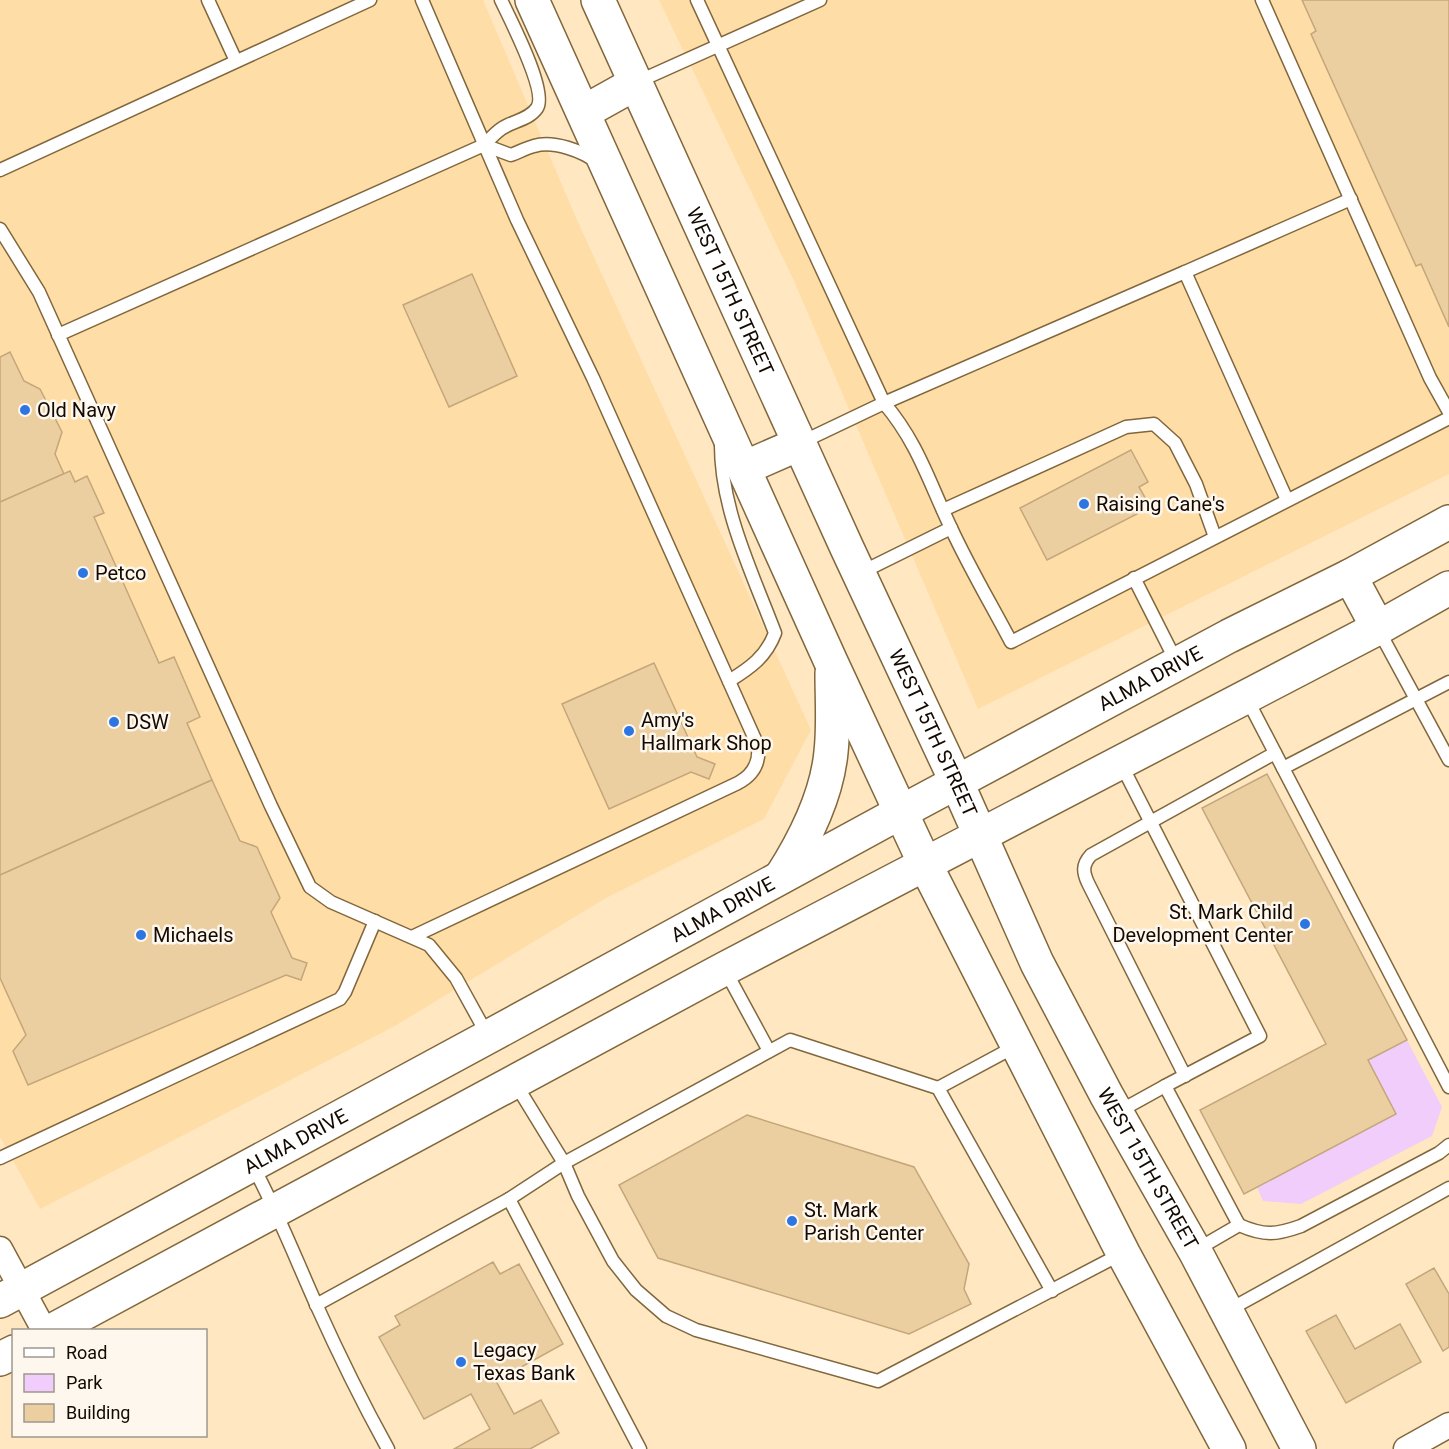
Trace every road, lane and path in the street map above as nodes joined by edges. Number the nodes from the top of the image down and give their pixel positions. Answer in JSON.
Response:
{"nodes":[{"id":1,"x":208,"y":0,"type":"edge"},
{"id":2,"x":370,"y":0,"type":"edge"},
{"id":3,"x":422,"y":0,"type":"edge"},
{"id":4,"x":501,"y":0,"type":"edge"},
{"id":5,"x":532,"y":0,"type":"edge"},
{"id":6,"x":598,"y":0,"type":"edge"},
{"id":7,"x":697,"y":0,"type":"edge"},
{"id":8,"x":820,"y":0,"type":"edge"},
{"id":9,"x":1262,"y":0,"type":"edge"},
{"id":10,"x":718,"y":46,"type":"junction"},
{"id":11,"x":236,"y":61,"type":"junction"},
{"id":12,"x":636,"y":83,"type":"junction"},
{"id":13,"x":584,"y":112,"type":"junction"},
{"id":14,"x":484,"y":145,"type":"junction"},
{"id":15,"x":0,"y":170,"type":"edge"},
{"id":16,"x":612,"y":176,"type":"junction"},
{"id":17,"x":1351,"y":199,"type":"junction"},
{"id":18,"x":0,"y":229,"type":"edge"},
{"id":19,"x":1185,"y":272,"type":"junction"},
{"id":20,"x":58,"y":335,"type":"junction"},
{"id":21,"x":884,"y":403,"type":"junction"},
{"id":22,"x":1449,"y":412,"type":"edge"},
{"id":23,"x":722,"y":417,"type":"junction"},
{"id":24,"x":1449,"y":418,"type":"edge"},
{"id":25,"x":799,"y":444,"type":"junction"},
{"id":26,"x":744,"y":468,"type":"junction"},
{"id":27,"x":1287,"y":500,"type":"junction"},
{"id":28,"x":943,"y":510,"type":"junction"},
{"id":29,"x":1449,"y":522,"type":"edge"},
{"id":30,"x":951,"y":528,"type":"junction"},
{"id":31,"x":1215,"y":537,"type":"junction"},
{"id":32,"x":859,"y":573,"type":"junction"},
{"id":33,"x":1350,"y":576,"type":"junction"},
{"id":34,"x":1134,"y":578,"type":"junction"},
{"id":35,"x":1449,"y":588,"type":"edge"},
{"id":36,"x":1378,"y":628,"type":"junction"},
{"id":37,"x":831,"y":662,"type":"junction"},
{"id":38,"x":1177,"y":664,"type":"junction"},
{"id":39,"x":729,"y":681,"type":"junction"},
{"id":40,"x":1449,"y":682,"type":"edge"},
{"id":41,"x":1246,"y":697,"type":"junction"},
{"id":42,"x":1416,"y":698,"type":"junction"},
{"id":43,"x":1275,"y":753,"type":"junction"},
{"id":44,"x":1449,"y":760,"type":"edge"},
{"id":45,"x":1120,"y":763,"type":"junction"},
{"id":46,"x":1283,"y":768,"type":"junction"},
{"id":47,"x":957,"y":783,"type":"junction"},
{"id":48,"x":901,"y":812,"type":"junction"},
{"id":49,"x":1150,"y":822,"type":"junction"},
{"id":50,"x":980,"y":835,"type":"junction"},
{"id":51,"x":926,"y":864,"type":"junction"},
{"id":52,"x":781,"y":877,"type":"junction"},
{"id":53,"x":375,"y":921,"type":"junction"},
{"id":54,"x":412,"y":937,"type":"junction"},
{"id":55,"x":724,"y":969,"type":"junction"},
{"id":56,"x":488,"y":1037,"type":"junction"},
{"id":57,"x":1017,"y":1045,"type":"junction"},
{"id":58,"x":770,"y":1051,"type":"junction"},
{"id":59,"x":1185,"y":1076,"type":"junction"},
{"id":60,"x":514,"y":1082,"type":"junction"},
{"id":61,"x":1164,"y":1086,"type":"junction"},
{"id":62,"x":1449,"y":1087,"type":"edge"},
{"id":63,"x":938,"y":1088,"type":"junction"},
{"id":64,"x":1117,"y":1113,"type":"junction"},
{"id":65,"x":1449,"y":1145,"type":"edge"},
{"id":66,"x":0,"y":1158,"type":"edge"},
{"id":67,"x":564,"y":1163,"type":"junction"},
{"id":68,"x":252,"y":1165,"type":"junction"},
{"id":69,"x":1449,"y":1188,"type":"edge"},
{"id":70,"x":509,"y":1199,"type":"junction"},
{"id":71,"x":276,"y":1210,"type":"junction"},
{"id":72,"x":1239,"y":1225,"type":"junction"},
{"id":73,"x":0,"y":1249,"type":"edge"},
{"id":74,"x":1195,"y":1251,"type":"junction"},
{"id":75,"x":1123,"y":1252,"type":"junction"},
{"id":76,"x":1052,"y":1291,"type":"junction"},
{"id":77,"x":11,"y":1295,"type":"edge"},
{"id":78,"x":316,"y":1305,"type":"junction"},
{"id":79,"x":1226,"y":1311,"type":"junction"},
{"id":80,"x":43,"y":1329,"type":"edge"},
{"id":81,"x":55,"y":1329,"type":"edge"},
{"id":82,"x":1449,"y":1425,"type":"edge"},
{"id":83,"x":388,"y":1449,"type":"edge"},
{"id":84,"x":640,"y":1449,"type":"edge"},
{"id":85,"x":1229,"y":1449,"type":"edge"},
{"id":86,"x":1299,"y":1449,"type":"edge"},
{"id":87,"x":1406,"y":1449,"type":"edge"}],
"edges":[{"from":1,"to":11,"type":"lane"},
{"from":2,"to":11,"type":"lane"},
{"from":3,"to":14,"type":"lane"},
{"from":4,"to":14,"type":"lane"},
{"from":5,"to":13,"type":"main road"},
{"from":6,"to":12,"type":"main road","name":"WEST 15TH STREET"},
{"from":7,"to":10,"type":"lane"},
{"from":8,"to":10,"type":"lane"},
{"from":9,"to":17,"type":"lane"},
{"from":10,"to":12,"type":"lane"},
{"from":10,"to":21,"type":"lane"},
{"from":11,"to":15,"type":"lane"},
{"from":12,"to":13,"type":"main road"},
{"from":12,"to":25,"type":"main road","name":"WEST 15TH STREET"},
{"from":13,"to":16,"type":"main road"},
{"from":14,"to":16,"type":"lane"},
{"from":14,"to":20,"type":"lane"},
{"from":14,"to":39,"type":"lane"},
{"from":16,"to":23,"type":"main road"},
{"from":17,"to":19,"type":"lane"},
{"from":17,"to":22,"type":"lane"},
{"from":18,"to":20,"type":"lane"},
{"from":19,"to":21,"type":"lane"},
{"from":19,"to":27,"type":"lane"},
{"from":20,"to":53,"type":"lane"},
{"from":21,"to":25,"type":"lane"},
{"from":21,"to":28,"type":"lane"},
{"from":23,"to":26,"type":"main road"},
{"from":23,"to":39,"type":"lane"},
{"from":24,"to":27,"type":"lane"},
{"from":25,"to":26,"type":"main road"},
{"from":25,"to":32,"type":"main road","name":"WEST 15TH STREET"},
{"from":26,"to":37,"type":"main road"},
{"from":27,"to":31,"type":"lane"},
{"from":28,"to":30,"type":"lane"},
{"from":28,"to":31,"type":"lane"},
{"from":29,"to":33,"type":"main road","name":"ALMA DRIVE"},
{"from":30,"to":32,"type":"lane"},
{"from":30,"to":34,"type":"lane"},
{"from":31,"to":34,"type":"lane"},
{"from":32,"to":47,"type":"main road","name":"WEST 15TH STREET"},
{"from":33,"to":36,"type":"main road"},
{"from":33,"to":38,"type":"main road","name":"ALMA DRIVE"},
{"from":34,"to":38,"type":"lane"},
{"from":35,"to":36,"type":"main road"},
{"from":36,"to":41,"type":"main road"},
{"from":36,"to":42,"type":"lane"},
{"from":37,"to":48,"type":"main road"},
{"from":37,"to":52,"type":"main road"},
{"from":38,"to":47,"type":"main road","name":"ALMA DRIVE"},
{"from":39,"to":54,"type":"lane"},
{"from":40,"to":42,"type":"lane"},
{"from":41,"to":43,"type":"lane"},
{"from":41,"to":45,"type":"main road"},
{"from":42,"to":44,"type":"lane"},
{"from":42,"to":46,"type":"lane"},
{"from":43,"to":46,"type":"lane"},
{"from":43,"to":49,"type":"lane"},
{"from":45,"to":49,"type":"lane"},
{"from":45,"to":50,"type":"main road"},
{"from":46,"to":62,"type":"lane"},
{"from":47,"to":48,"type":"main road","name":"ALMA DRIVE"},
{"from":47,"to":50,"type":"main road","name":"WEST 15TH STREET"},
{"from":48,"to":51,"type":"main road"},
{"from":48,"to":52,"type":"main road","name":"ALMA DRIVE"},
{"from":49,"to":59,"type":"lane"},
{"from":49,"to":59,"type":"lane"},
{"from":50,"to":51,"type":"main road"},
{"from":50,"to":64,"type":"main road","name":"WEST 15TH STREET"},
{"from":51,"to":55,"type":"main road"},
{"from":51,"to":57,"type":"main road"},
{"from":52,"to":56,"type":"main road","name":"ALMA DRIVE"},
{"from":53,"to":54,"type":"lane"},
{"from":53,"to":66,"type":"lane"},
{"from":54,"to":56,"type":"lane"},
{"from":55,"to":58,"type":"lane"},
{"from":55,"to":60,"type":"main road"},
{"from":56,"to":60,"type":"main road"},
{"from":56,"to":68,"type":"main road","name":"ALMA DRIVE"},
{"from":57,"to":63,"type":"lane"},
{"from":57,"to":75,"type":"main road"},
{"from":58,"to":63,"type":"lane"},
{"from":58,"to":67,"type":"lane"},
{"from":59,"to":61,"type":"lane"},
{"from":60,"to":67,"type":"lane"},
{"from":60,"to":71,"type":"main road"},
{"from":61,"to":64,"type":"lane"},
{"from":61,"to":72,"type":"lane"},
{"from":63,"to":76,"type":"lane"},
{"from":64,"to":74,"type":"main road","name":"WEST 15TH STREET"},
{"from":65,"to":72,"type":"lane"},
{"from":67,"to":70,"type":"lane"},
{"from":67,"to":76,"type":"lane"},
{"from":68,"to":71,"type":"lane"},
{"from":68,"to":77,"type":"main road","name":"ALMA DRIVE"},
{"from":69,"to":79,"type":"lane"},
{"from":70,"to":78,"type":"lane"},
{"from":70,"to":84,"type":"lane"},
{"from":71,"to":78,"type":"lane"},
{"from":71,"to":81,"type":"main road"},
{"from":72,"to":74,"type":"lane"},
{"from":73,"to":77,"type":"street"},
{"from":74,"to":79,"type":"main road","name":"WEST 15TH STREET"},
{"from":75,"to":76,"type":"lane"},
{"from":75,"to":85,"type":"main road"},
{"from":77,"to":80,"type":"street"},
{"from":78,"to":83,"type":"lane"},
{"from":79,"to":86,"type":"main road","name":"WEST 15TH STREET"},
{"from":82,"to":87,"type":"street"}]}
